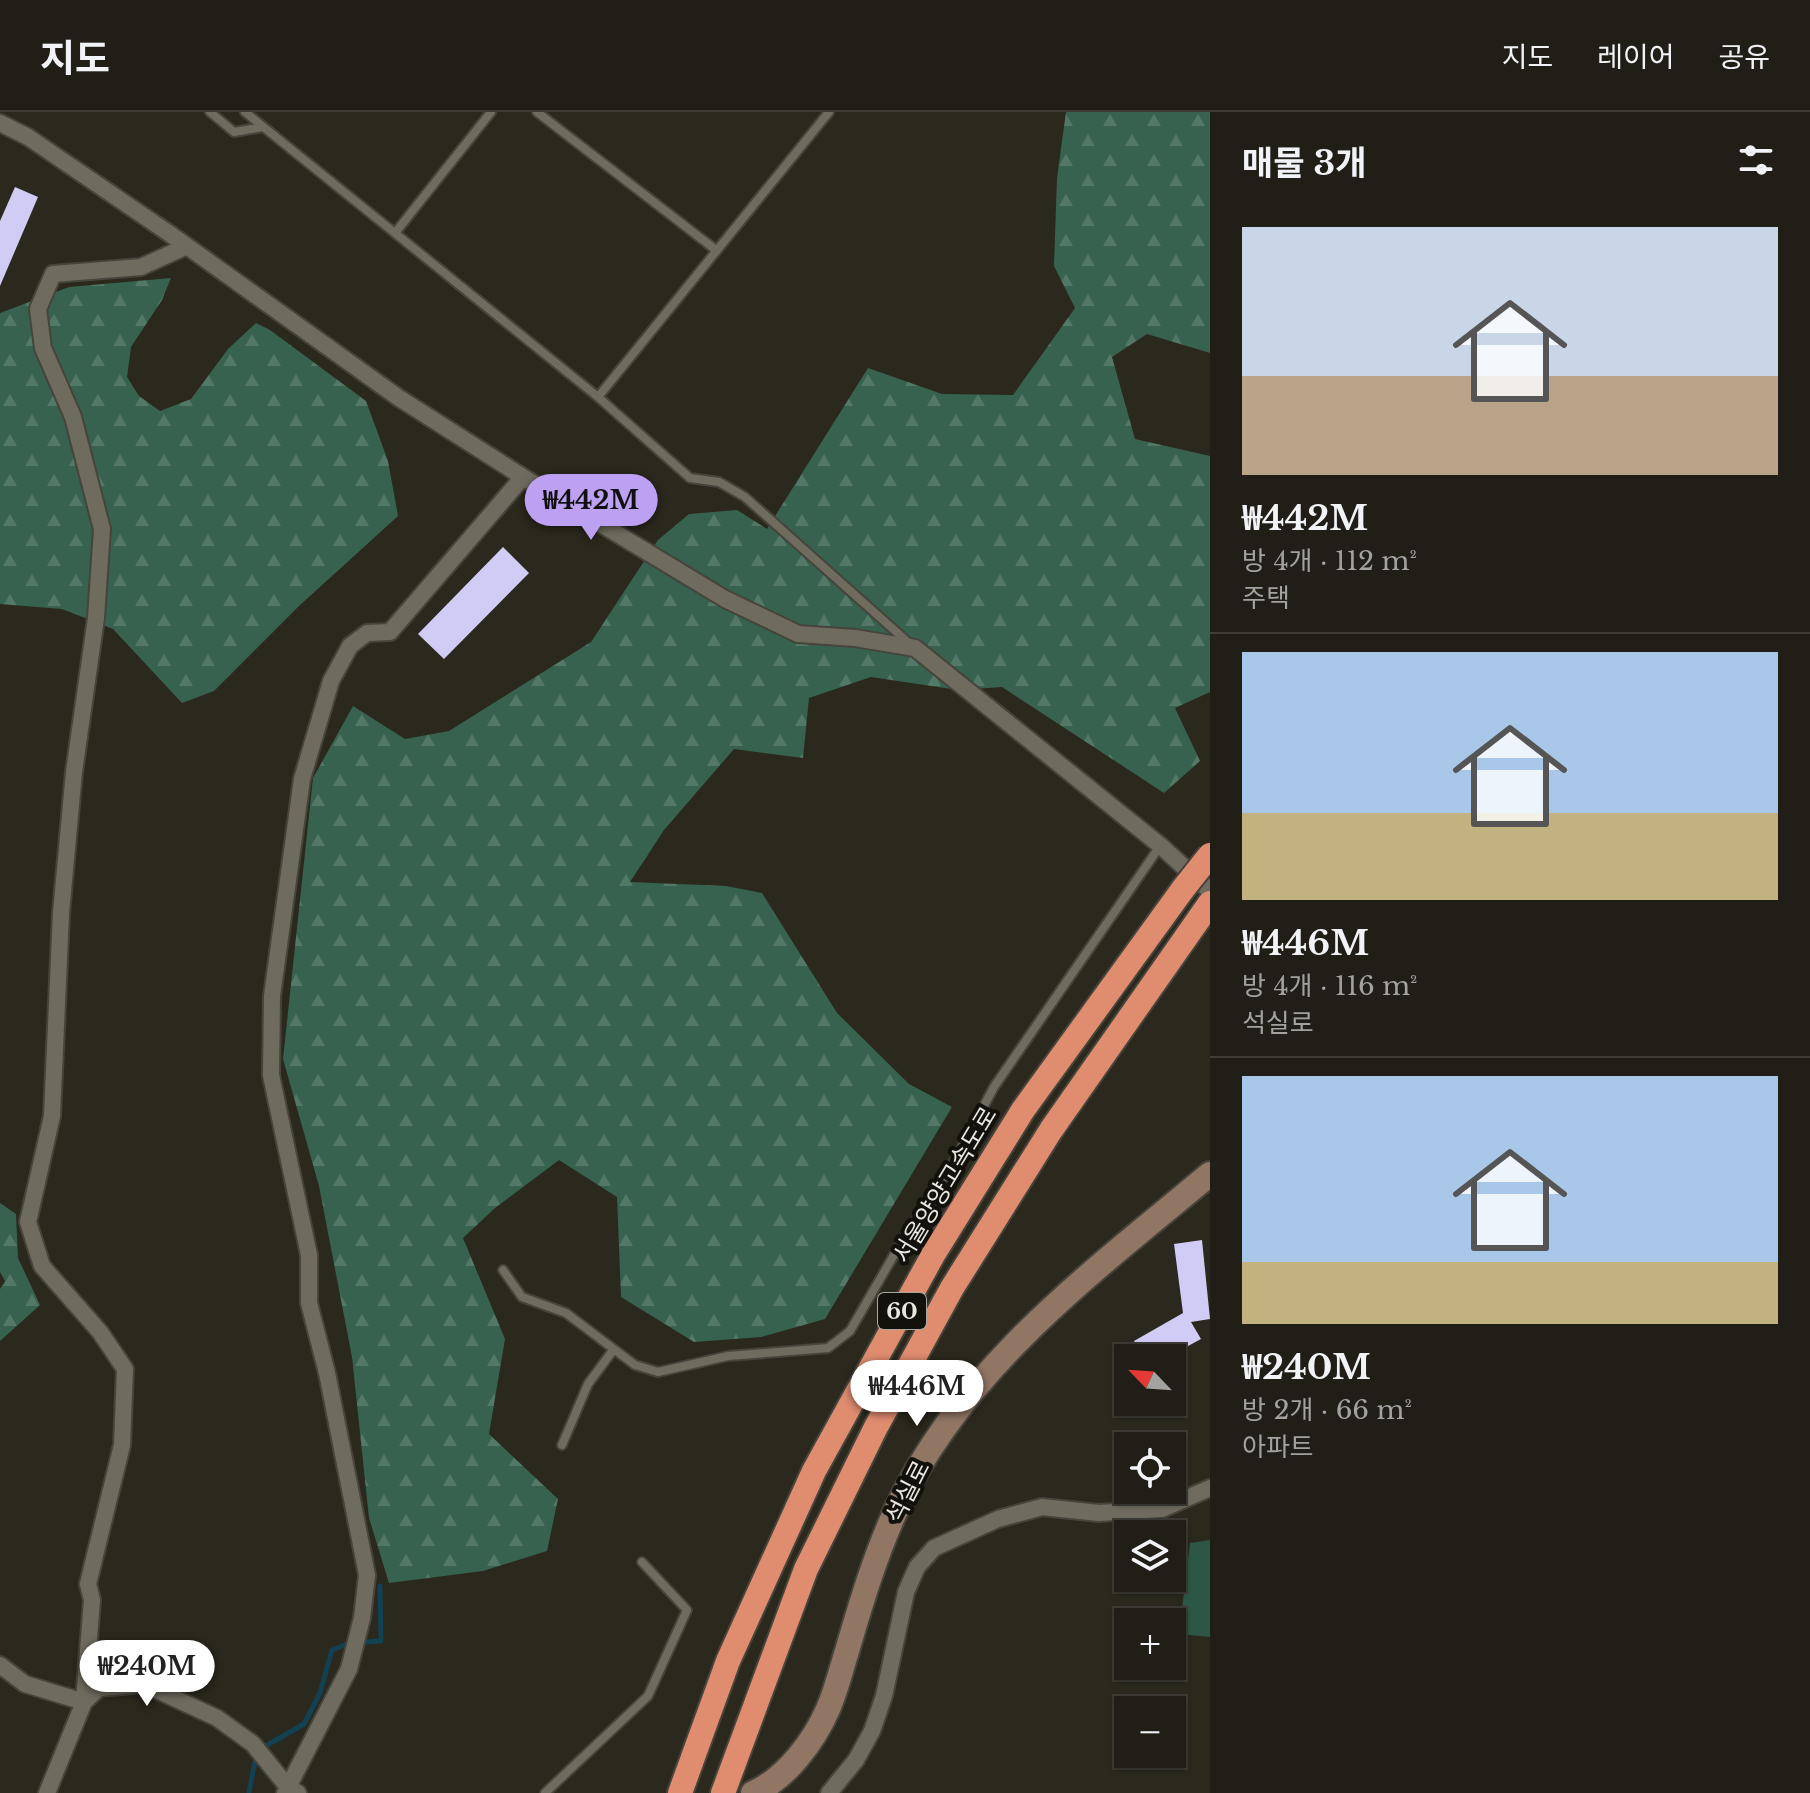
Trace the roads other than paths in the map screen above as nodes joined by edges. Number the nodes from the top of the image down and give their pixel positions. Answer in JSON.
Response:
{"nodes":[{"id":1,"x":17,"y":112,"type":"edge"},
{"id":2,"x":210,"y":112,"type":"edge"},
{"id":3,"x":245,"y":112,"type":"edge"},
{"id":4,"x":491,"y":112,"type":"edge"},
{"id":5,"x":537,"y":112,"type":"edge"},
{"id":6,"x":829,"y":112,"type":"edge"},
{"id":7,"x":0,"y":123,"type":"edge"},
{"id":8,"x":263,"y":127,"type":"junction"},
{"id":9,"x":21,"y":133,"type":"junction"},
{"id":10,"x":395,"y":233,"type":"junction"},
{"id":11,"x":187,"y":246,"type":"junction"},
{"id":12,"x":716,"y":250,"type":"junction"},
{"id":13,"x":598,"y":397,"type":"junction"},
{"id":14,"x":523,"y":477,"type":"junction"},
{"id":15,"x":915,"y":648,"type":"junction"},
{"id":16,"x":1161,"y":846,"type":"junction"},
{"id":17,"x":1210,"y":855,"type":"edge"},
{"id":18,"x":1208,"y":901,"type":"edge"},
{"id":19,"x":1210,"y":1174,"type":"edge"},
{"id":20,"x":503,"y":1270,"type":"dead end"},
{"id":21,"x":614,"y":1349,"type":"junction"},
{"id":22,"x":562,"y":1445,"type":"dead end"},
{"id":23,"x":1210,"y":1488,"type":"edge"},
{"id":24,"x":642,"y":1562,"type":"dead end"},
{"id":25,"x":0,"y":1665,"type":"edge"},
{"id":26,"x":84,"y":1702,"type":"junction"},
{"id":27,"x":684,"y":1782,"type":"edge"},
{"id":28,"x":290,"y":1791,"type":"edge"},
{"id":29,"x":47,"y":1793,"type":"edge"},
{"id":30,"x":545,"y":1793,"type":"edge"},
{"id":31,"x":723,"y":1793,"type":"edge"},
{"id":32,"x":753,"y":1793,"type":"edge"},
{"id":33,"x":829,"y":1793,"type":"edge"}],
"edges":[{"from":1,"to":9,"type":"street"},
{"from":2,"to":8,"type":"lane"},
{"from":3,"to":8,"type":"lane"},
{"from":4,"to":10,"type":"lane"},
{"from":5,"to":12,"type":"lane"},
{"from":6,"to":12,"type":"lane"},
{"from":7,"to":9,"type":"street"},
{"from":8,"to":10,"type":"lane"},
{"from":9,"to":11,"type":"street"},
{"from":10,"to":13,"type":"lane"},
{"from":11,"to":14,"type":"street"},
{"from":11,"to":26,"type":"street"},
{"from":12,"to":13,"type":"lane"},
{"from":13,"to":15,"type":"lane"},
{"from":14,"to":15,"type":"street"},
{"from":14,"to":28,"type":"street"},
{"from":15,"to":16,"type":"street"},
{"from":16,"to":18,"type":"street"},
{"from":16,"to":21,"type":"lane"},
{"from":17,"to":27,"type":"highway","name":"서울양양고속도로","number":"60","bridge":true},
{"from":18,"to":31,"type":"highway","number":"60"},
{"from":19,"to":32,"type":"main road","name":"석실로"},
{"from":20,"to":21,"type":"lane"},
{"from":21,"to":22,"type":"lane"},
{"from":23,"to":33,"type":"street"},
{"from":24,"to":30,"type":"lane"},
{"from":25,"to":26,"type":"street"},
{"from":26,"to":28,"type":"street"},
{"from":26,"to":29,"type":"street"}]}
